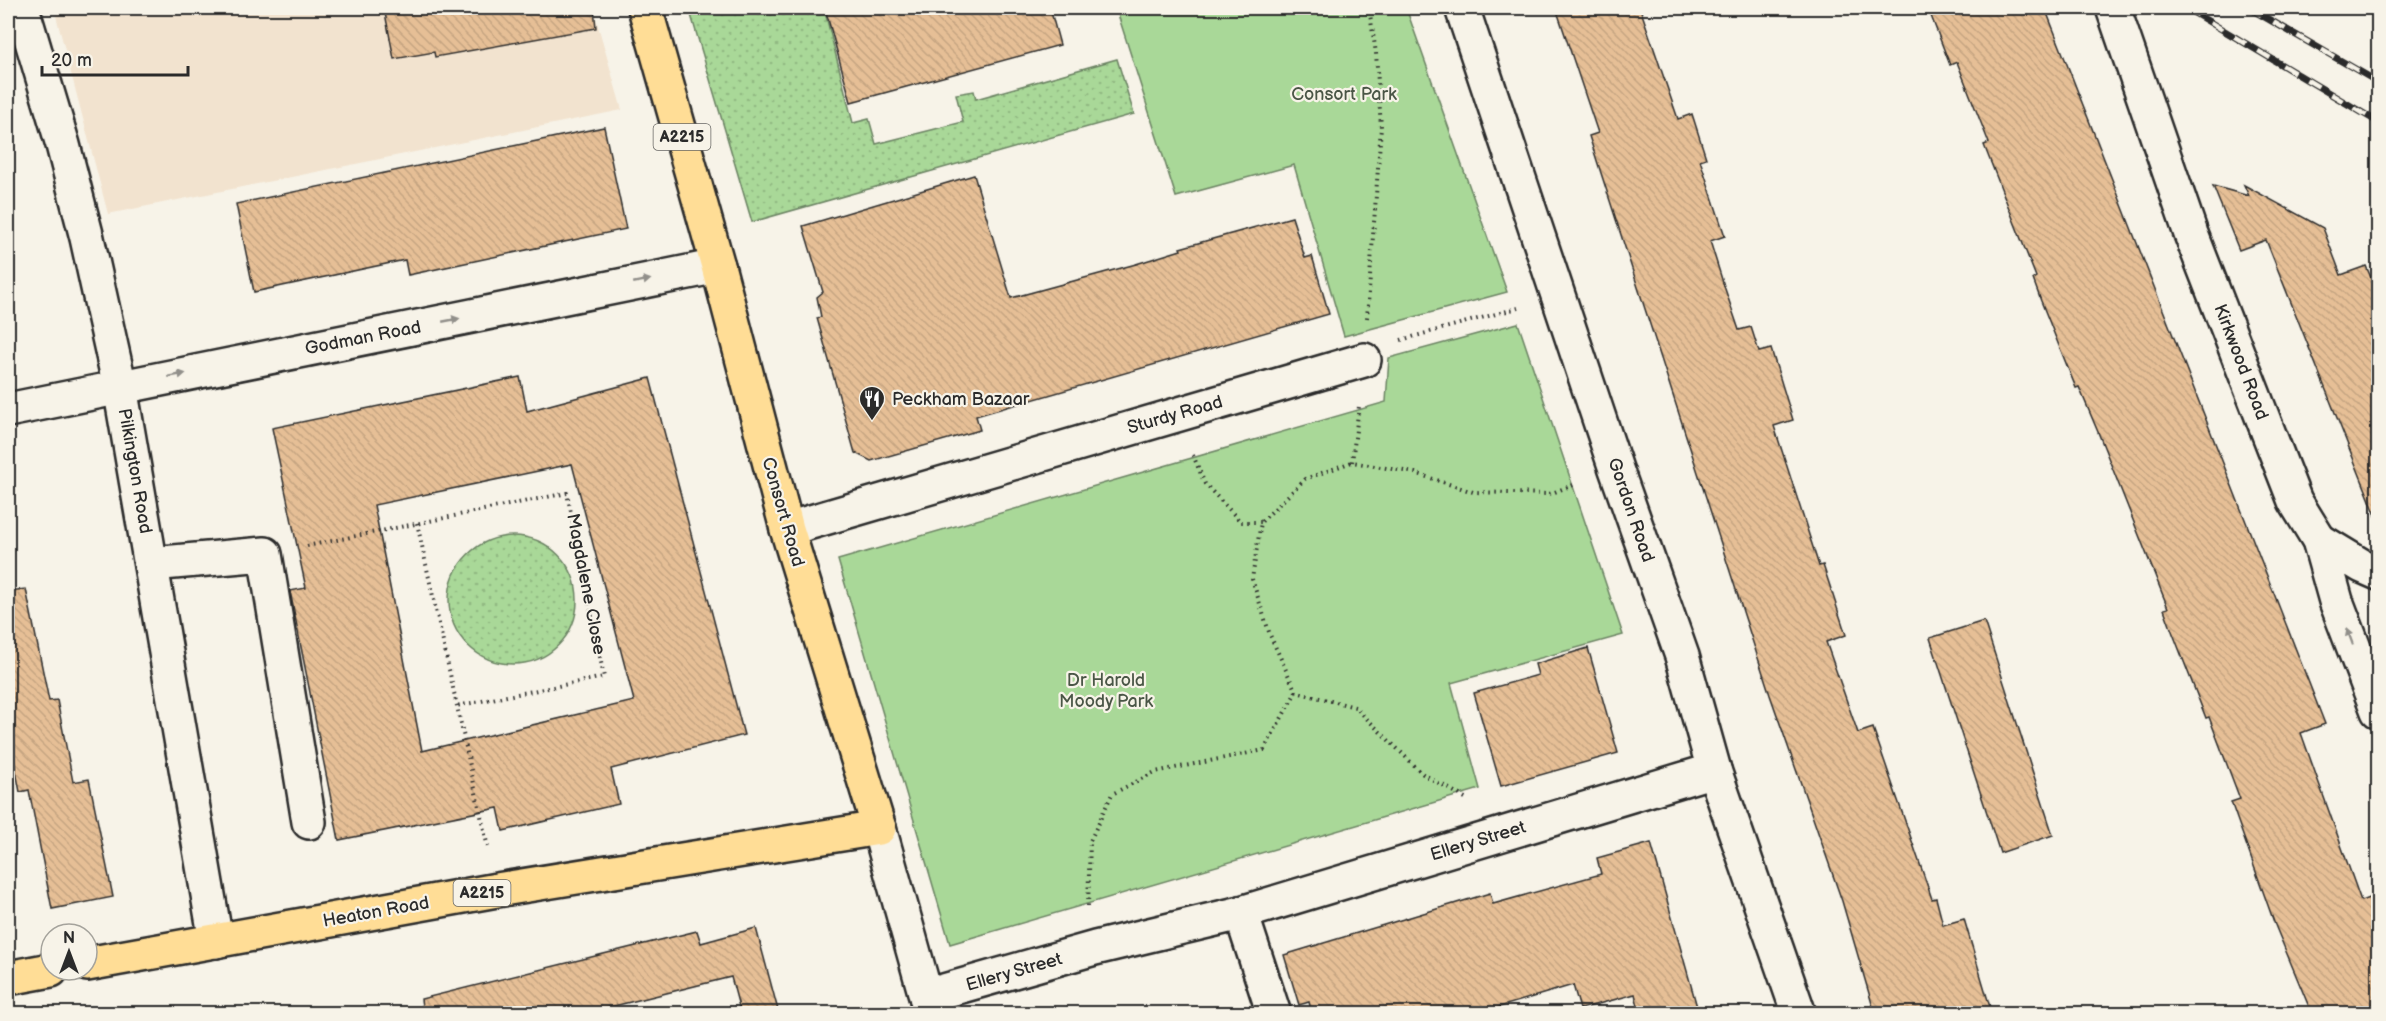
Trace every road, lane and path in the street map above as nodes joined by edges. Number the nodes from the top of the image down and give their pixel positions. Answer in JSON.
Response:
{"nodes":[{"id":1,"x":22,"y":8,"type":"edge"},
{"id":2,"x":645,"y":8,"type":"edge"},
{"id":3,"x":1369,"y":8,"type":"edge"},
{"id":4,"x":1462,"y":8,"type":"edge"},
{"id":5,"x":2113,"y":8,"type":"edge"},
{"id":6,"x":718,"y":266,"type":"junction"},
{"id":7,"x":1560,"y":297,"type":"junction"},
{"id":8,"x":1364,"y":360,"type":"junction"},
{"id":9,"x":120,"y":387,"type":"junction"},
{"id":10,"x":8,"y":411,"type":"edge"},
{"id":11,"x":1176,"y":414,"type":"junction"},
{"id":12,"x":1352,"y":462,"type":"junction"},
{"id":13,"x":1616,"y":469,"type":"junction"},
{"id":14,"x":1261,"y":522,"type":"junction"},
{"id":15,"x":417,"y":523,"type":"junction"},
{"id":16,"x":787,"y":529,"type":"junction"},
{"id":17,"x":2319,"y":540,"type":"junction"},
{"id":18,"x":265,"y":554,"type":"junction"},
{"id":19,"x":151,"y":564,"type":"junction"},
{"id":20,"x":2379,"y":573,"type":"edge"},
{"id":21,"x":1296,"y":692,"type":"junction"},
{"id":22,"x":456,"y":706,"type":"junction"},
{"id":23,"x":2379,"y":711,"type":"edge"},
{"id":24,"x":1714,"y":770,"type":"junction"},
{"id":25,"x":309,"y":822,"type":"dead end"},
{"id":26,"x":879,"y":828,"type":"junction"},
{"id":27,"x":1485,"y":839,"type":"junction"},
{"id":28,"x":497,"y":890,"type":"junction"},
{"id":29,"x":1241,"y":914,"type":"junction"},
{"id":30,"x":216,"y":941,"type":"junction"},
{"id":31,"x":1095,"y":948,"type":"junction"},
{"id":32,"x":99,"y":962,"type":"edge"},
{"id":33,"x":39,"y":972,"type":"edge"},
{"id":34,"x":8,"y":978,"type":"edge"},
{"id":35,"x":929,"y":1005,"type":"edge"},
{"id":36,"x":1275,"y":1014,"type":"edge"},
{"id":37,"x":1799,"y":1014,"type":"edge"}],
"edges":[{"from":1,"to":9,"type":"street","name":"Pilkington Road"},
{"from":2,"to":6,"type":"main road","name":"Consort Road","number":"A2215"},
{"from":3,"to":8,"type":"path"},
{"from":4,"to":7,"type":"street","name":"Gordon Road"},
{"from":5,"to":17,"type":"street","name":"Kirkwood Road"},
{"from":9,"to":6,"type":"street","name":"Godman Road","one_way":true},
{"from":6,"to":16,"type":"main road","name":"Consort Road","number":"A2215"},
{"from":7,"to":8,"type":"path"},
{"from":7,"to":13,"type":"street","name":"Gordon Road"},
{"from":8,"to":11,"type":"street","name":"Sturdy Road"},
{"from":8,"to":12,"type":"path"},
{"from":9,"to":10,"type":"street","name":"Godman Road"},
{"from":9,"to":19,"type":"street","name":"Pilkington Road"},
{"from":11,"to":14,"type":"path"},
{"from":11,"to":16,"type":"street","name":"Sturdy Road"},
{"from":12,"to":13,"type":"path"},
{"from":12,"to":14,"type":"path"},
{"from":13,"to":24,"type":"street","name":"Gordon Road"},
{"from":14,"to":21,"type":"path"},
{"from":15,"to":18,"type":"path","name":"Magdalene Close"},
{"from":15,"to":22,"type":"path"},
{"from":15,"to":22,"type":"path","name":"Magdalene Close"},
{"from":16,"to":26,"type":"main road","name":"Consort Road","number":"A2215"},
{"from":17,"to":20,"type":"street"},
{"from":23,"to":17,"type":"street","name":"Kirkwood Road","one_way":true},
{"from":18,"to":19,"type":"street"},
{"from":18,"to":25,"type":"street"},
{"from":19,"to":30,"type":"street","name":"Pilkington Road"},
{"from":21,"to":27,"type":"path"},
{"from":21,"to":31,"type":"path"},
{"from":22,"to":28,"type":"path"},
{"from":24,"to":27,"type":"street","name":"Ellery Street"},
{"from":24,"to":37,"type":"street","name":"Gordon Road"},
{"from":26,"to":28,"type":"main road","name":"Heaton Road","number":"A2215"},
{"from":26,"to":35,"type":"street","name":"Consort Road"},
{"from":27,"to":29,"type":"street","name":"Ellery Street"},
{"from":28,"to":30,"type":"main road","name":"Heaton Road","number":"A2215"},
{"from":29,"to":31,"type":"street","name":"Ellery Street"},
{"from":29,"to":36,"type":"street"},
{"from":30,"to":32,"type":"main road","name":"Heaton Road","number":"A2215"},
{"from":31,"to":35,"type":"street","name":"Ellery Street"},
{"from":33,"to":34,"type":"main road"}]}
